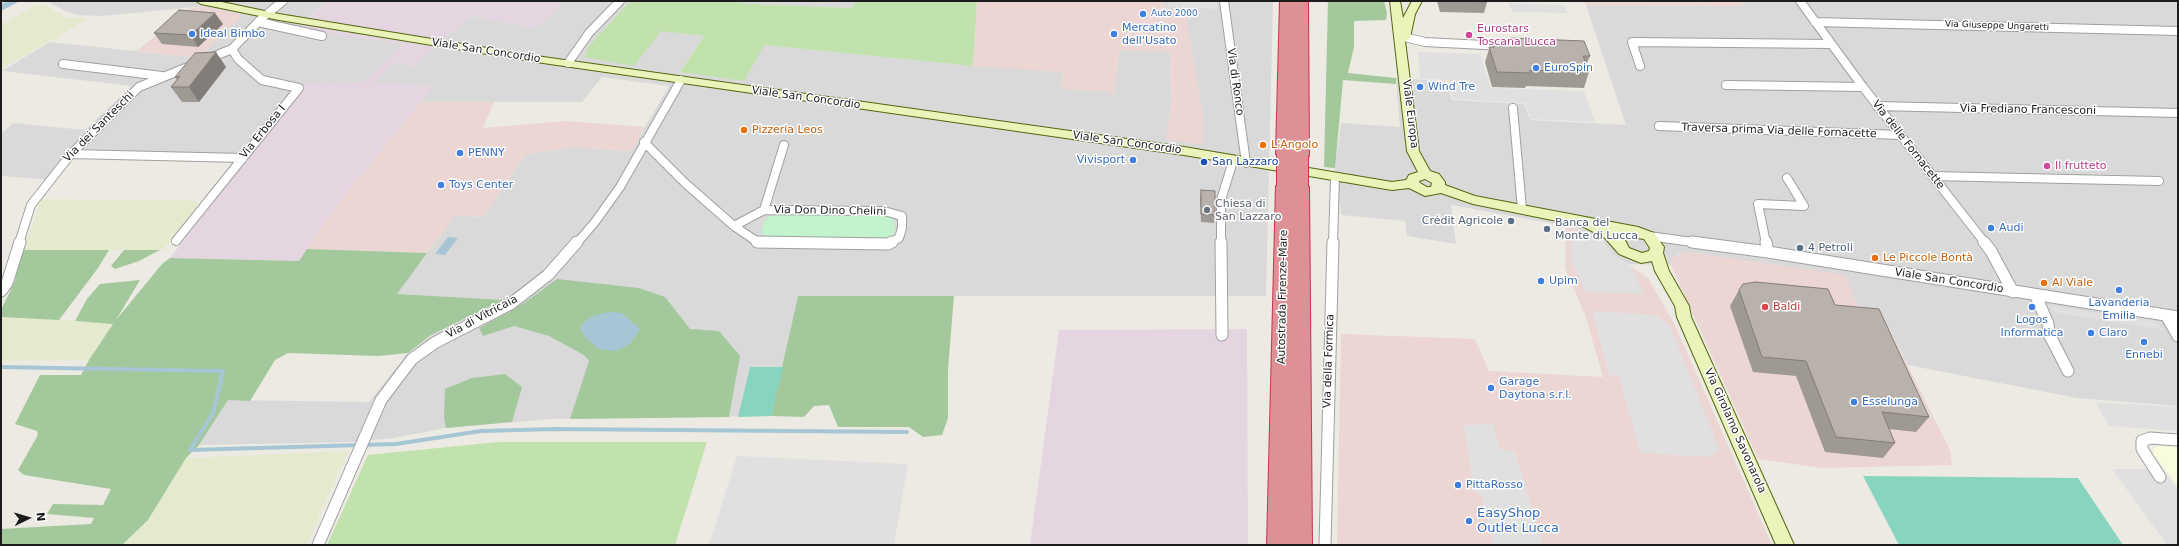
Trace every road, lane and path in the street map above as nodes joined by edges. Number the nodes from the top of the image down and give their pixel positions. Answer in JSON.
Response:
{"nodes":[{"id":1,"x":201,"y":1,"type":"edge"},
{"id":2,"x":283,"y":1,"type":"edge"},
{"id":3,"x":620,"y":1,"type":"edge"},
{"id":4,"x":1224,"y":1,"type":"edge"},
{"id":5,"x":1287,"y":1,"type":"edge"},
{"id":6,"x":1301,"y":1,"type":"edge"},
{"id":7,"x":1395,"y":1,"type":"edge"},
{"id":8,"x":1417,"y":1,"type":"edge"},
{"id":9,"x":1800,"y":1,"type":"edge"},
{"id":10,"x":262,"y":18,"type":"junction"},
{"id":11,"x":1816,"y":22,"type":"junction"},
{"id":12,"x":2178,"y":31,"type":"edge"},
{"id":13,"x":322,"y":36,"type":"dead end"},
{"id":14,"x":1404,"y":37,"type":"junction"},
{"id":15,"x":1831,"y":44,"type":"junction"},
{"id":16,"x":1516,"y":46,"type":"edge"},
{"id":17,"x":232,"y":49,"type":"junction"},
{"id":18,"x":1402,"y":52,"type":"junction"},
{"id":19,"x":63,"y":64,"type":"dead end"},
{"id":20,"x":568,"y":64,"type":"junction"},
{"id":21,"x":1640,"y":66,"type":"dead end"},
{"id":22,"x":164,"y":76,"type":"junction"},
{"id":23,"x":681,"y":80,"type":"junction"},
{"id":24,"x":1726,"y":85,"type":"dead end"},
{"id":25,"x":1863,"y":88,"type":"junction"},
{"id":26,"x":1877,"y":106,"type":"junction"},
{"id":27,"x":1513,"y":108,"type":"dead end"},
{"id":28,"x":2178,"y":114,"type":"edge"},
{"id":29,"x":1659,"y":126,"type":"dead end"},
{"id":30,"x":1900,"y":135,"type":"junction"},
{"id":31,"x":644,"y":142,"type":"junction"},
{"id":32,"x":784,"y":145,"type":"dead end"},
{"id":33,"x":71,"y":154,"type":"junction"},
{"id":34,"x":1292,"y":155,"type":"junction"},
{"id":35,"x":242,"y":158,"type":"junction"},
{"id":36,"x":1233,"y":160,"type":"junction"},
{"id":37,"x":1246,"y":163,"type":"junction"},
{"id":38,"x":1425,"y":174,"type":"junction"},
{"id":39,"x":1932,"y":176,"type":"junction"},
{"id":40,"x":1335,"y":177,"type":"junction"},
{"id":41,"x":1787,"y":178,"type":"dead end"},
{"id":42,"x":2159,"y":181,"type":"dead end"},
{"id":43,"x":1413,"y":184,"type":"junction"},
{"id":44,"x":1292,"y":187,"type":"junction"},
{"id":45,"x":1439,"y":188,"type":"junction"},
{"id":46,"x":1522,"y":209,"type":"junction"},
{"id":47,"x":764,"y":210,"type":"junction"},
{"id":48,"x":1585,"y":222,"type":"junction"},
{"id":49,"x":734,"y":226,"type":"junction"},
{"id":50,"x":1632,"y":232,"type":"junction"},
{"id":51,"x":1649,"y":236,"type":"junction"},
{"id":52,"x":176,"y":241,"type":"dead end"},
{"id":53,"x":1619,"y":244,"type":"junction"},
{"id":54,"x":1768,"y":252,"type":"junction"},
{"id":55,"x":1656,"y":253,"type":"junction"},
{"id":56,"x":1641,"y":258,"type":"junction"},
{"id":57,"x":1,"y":291,"type":"edge"},
{"id":58,"x":2013,"y":292,"type":"junction"},
{"id":59,"x":2036,"y":296,"type":"junction"},
{"id":60,"x":2166,"y":315,"type":"junction"},
{"id":61,"x":1684,"y":317,"type":"junction"},
{"id":62,"x":2178,"y":317,"type":"edge"},
{"id":63,"x":1222,"y":335,"type":"dead end"},
{"id":64,"x":2178,"y":336,"type":"edge"},
{"id":65,"x":2068,"y":371,"type":"dead end"},
{"id":66,"x":2178,"y":440,"type":"edge"},
{"id":67,"x":2160,"y":476,"type":"dead end"},
{"id":68,"x":318,"y":545,"type":"edge"},
{"id":69,"x":1279,"y":545,"type":"edge"},
{"id":70,"x":1300,"y":545,"type":"edge"},
{"id":71,"x":1325,"y":545,"type":"edge"},
{"id":72,"x":1785,"y":545,"type":"edge"}],
"edges":[{"from":1,"to":10,"type":"main road","name":"Viale San Concordio"},
{"from":2,"to":10,"type":"street","name":"Via dei Santeschi"},
{"from":3,"to":20,"type":"street"},
{"from":4,"to":37,"type":"street","name":"Via di Ronco"},
{"from":5,"to":34,"type":"highway","name":"Autostrada Firenze-Mare"},
{"from":6,"to":34,"type":"highway","name":"Autostrada Firenze-Mare"},
{"from":7,"to":18,"type":"main road","name":"Viale Europa"},
{"from":8,"to":14,"type":"main road","name":"Viale Europa"},
{"from":9,"to":11,"type":"street","name":"Via delle Fornacette"},
{"from":10,"to":13,"type":"street"},
{"from":10,"to":17,"type":"street","name":"Via dei Santeschi"},
{"from":10,"to":20,"type":"main road","name":"Viale San Concordio"},
{"from":11,"to":12,"type":"street","name":"Via Giuseppe Ungaretti"},
{"from":11,"to":15,"type":"street","name":"Via delle Fornacette"},
{"from":14,"to":16,"type":"street"},
{"from":14,"to":18,"type":"main road","name":"Viale Europa"},
{"from":15,"to":21,"type":"street"},
{"from":15,"to":25,"type":"street","name":"Via delle Fornacette"},
{"from":17,"to":22,"type":"street","name":"Via dei Santeschi"},
{"from":17,"to":35,"type":"street","name":"Via Erbosa I"},
{"from":18,"to":38,"type":"main road","name":"Viale Europa"},
{"from":19,"to":22,"type":"street"},
{"from":20,"to":23,"type":"main road","name":"Viale San Concordio"},
{"from":22,"to":33,"type":"street","name":"Via dei Santeschi"},
{"from":23,"to":31,"type":"street","name":"Via di Vitricaia"},
{"from":23,"to":36,"type":"main road","name":"Viale San Concordio"},
{"from":24,"to":25,"type":"street"},
{"from":25,"to":26,"type":"street","name":"Via delle Fornacette"},
{"from":26,"to":28,"type":"street","name":"Via Frediano Francesconi"},
{"from":26,"to":30,"type":"street","name":"Via delle Fornacette"},
{"from":27,"to":46,"type":"street"},
{"from":29,"to":30,"type":"street","name":"Traversa prima Via delle Fornacette"},
{"from":30,"to":39,"type":"street","name":"Via delle Fornacette"},
{"from":31,"to":49,"type":"street","name":"Via Don Dino Chelini"},
{"from":31,"to":68,"type":"street","name":"Via di Vitricaia"},
{"from":32,"to":47,"type":"street"},
{"from":33,"to":35,"type":"street"},
{"from":33,"to":57,"type":"street","name":"Via dei Santeschi"},
{"from":34,"to":44,"type":"highway","name":"Autostrada Firenze-Mare","bridge":true},
{"from":35,"to":52,"type":"street","name":"Via Erbosa I"},
{"from":36,"to":37,"type":"main road","name":"Viale San Concordio"},
{"from":36,"to":63,"type":"street"},
{"from":37,"to":40,"type":"main road","name":"Viale San Concordio"},
{"from":38,"to":43,"type":"main road"},
{"from":38,"to":45,"type":"main road","name":"Viale San Concordio"},
{"from":39,"to":42,"type":"street"},
{"from":39,"to":58,"type":"street","name":"Via delle Fornacette"},
{"from":40,"to":43,"type":"main road","name":"Viale San Concordio"},
{"from":40,"to":71,"type":"street","name":"Via della Formica"},
{"from":41,"to":54,"type":"street"},
{"from":43,"to":45,"type":"main road","name":"Viale San Concordio"},
{"from":44,"to":69,"type":"highway","name":"Autostrada Firenze-Mare"},
{"from":44,"to":70,"type":"highway","name":"Autostrada Firenze-Mare"},
{"from":45,"to":46,"type":"main road","name":"Viale San Concordio"},
{"from":46,"to":48,"type":"main road","name":"Viale San Concordio"},
{"from":47,"to":49,"type":"street","name":"Via Don Dino Chelini"},
{"from":47,"to":49,"type":"street","name":"Via Don Dino Chelini"},
{"from":48,"to":50,"type":"main road","name":"Viale San Concordio"},
{"from":48,"to":53,"type":"main road","name":"Viale San Concordio"},
{"from":50,"to":51,"type":"main road","name":"Viale San Concordio"},
{"from":50,"to":53,"type":"main road"},
{"from":51,"to":54,"type":"street","name":"Viale San Concordio"},
{"from":51,"to":55,"type":"main road"},
{"from":53,"to":56,"type":"main road","name":"Viale San Concordio"},
{"from":54,"to":58,"type":"street","name":"Viale San Concordio"},
{"from":55,"to":56,"type":"main road"},
{"from":55,"to":61,"type":"main road","name":"Via Girolamo Savonarola"},
{"from":56,"to":61,"type":"main road","name":"Via Girolamo Savonarola"},
{"from":58,"to":59,"type":"street","name":"Viale San Concordio"},
{"from":59,"to":60,"type":"street","name":"Viale San Concordio"},
{"from":59,"to":65,"type":"street"},
{"from":60,"to":62,"type":"street","name":"Viale San Concordio"},
{"from":60,"to":64,"type":"street"},
{"from":61,"to":72,"type":"main road","name":"Via Girolamo Savonarola"},
{"from":66,"to":67,"type":"street"}]}
